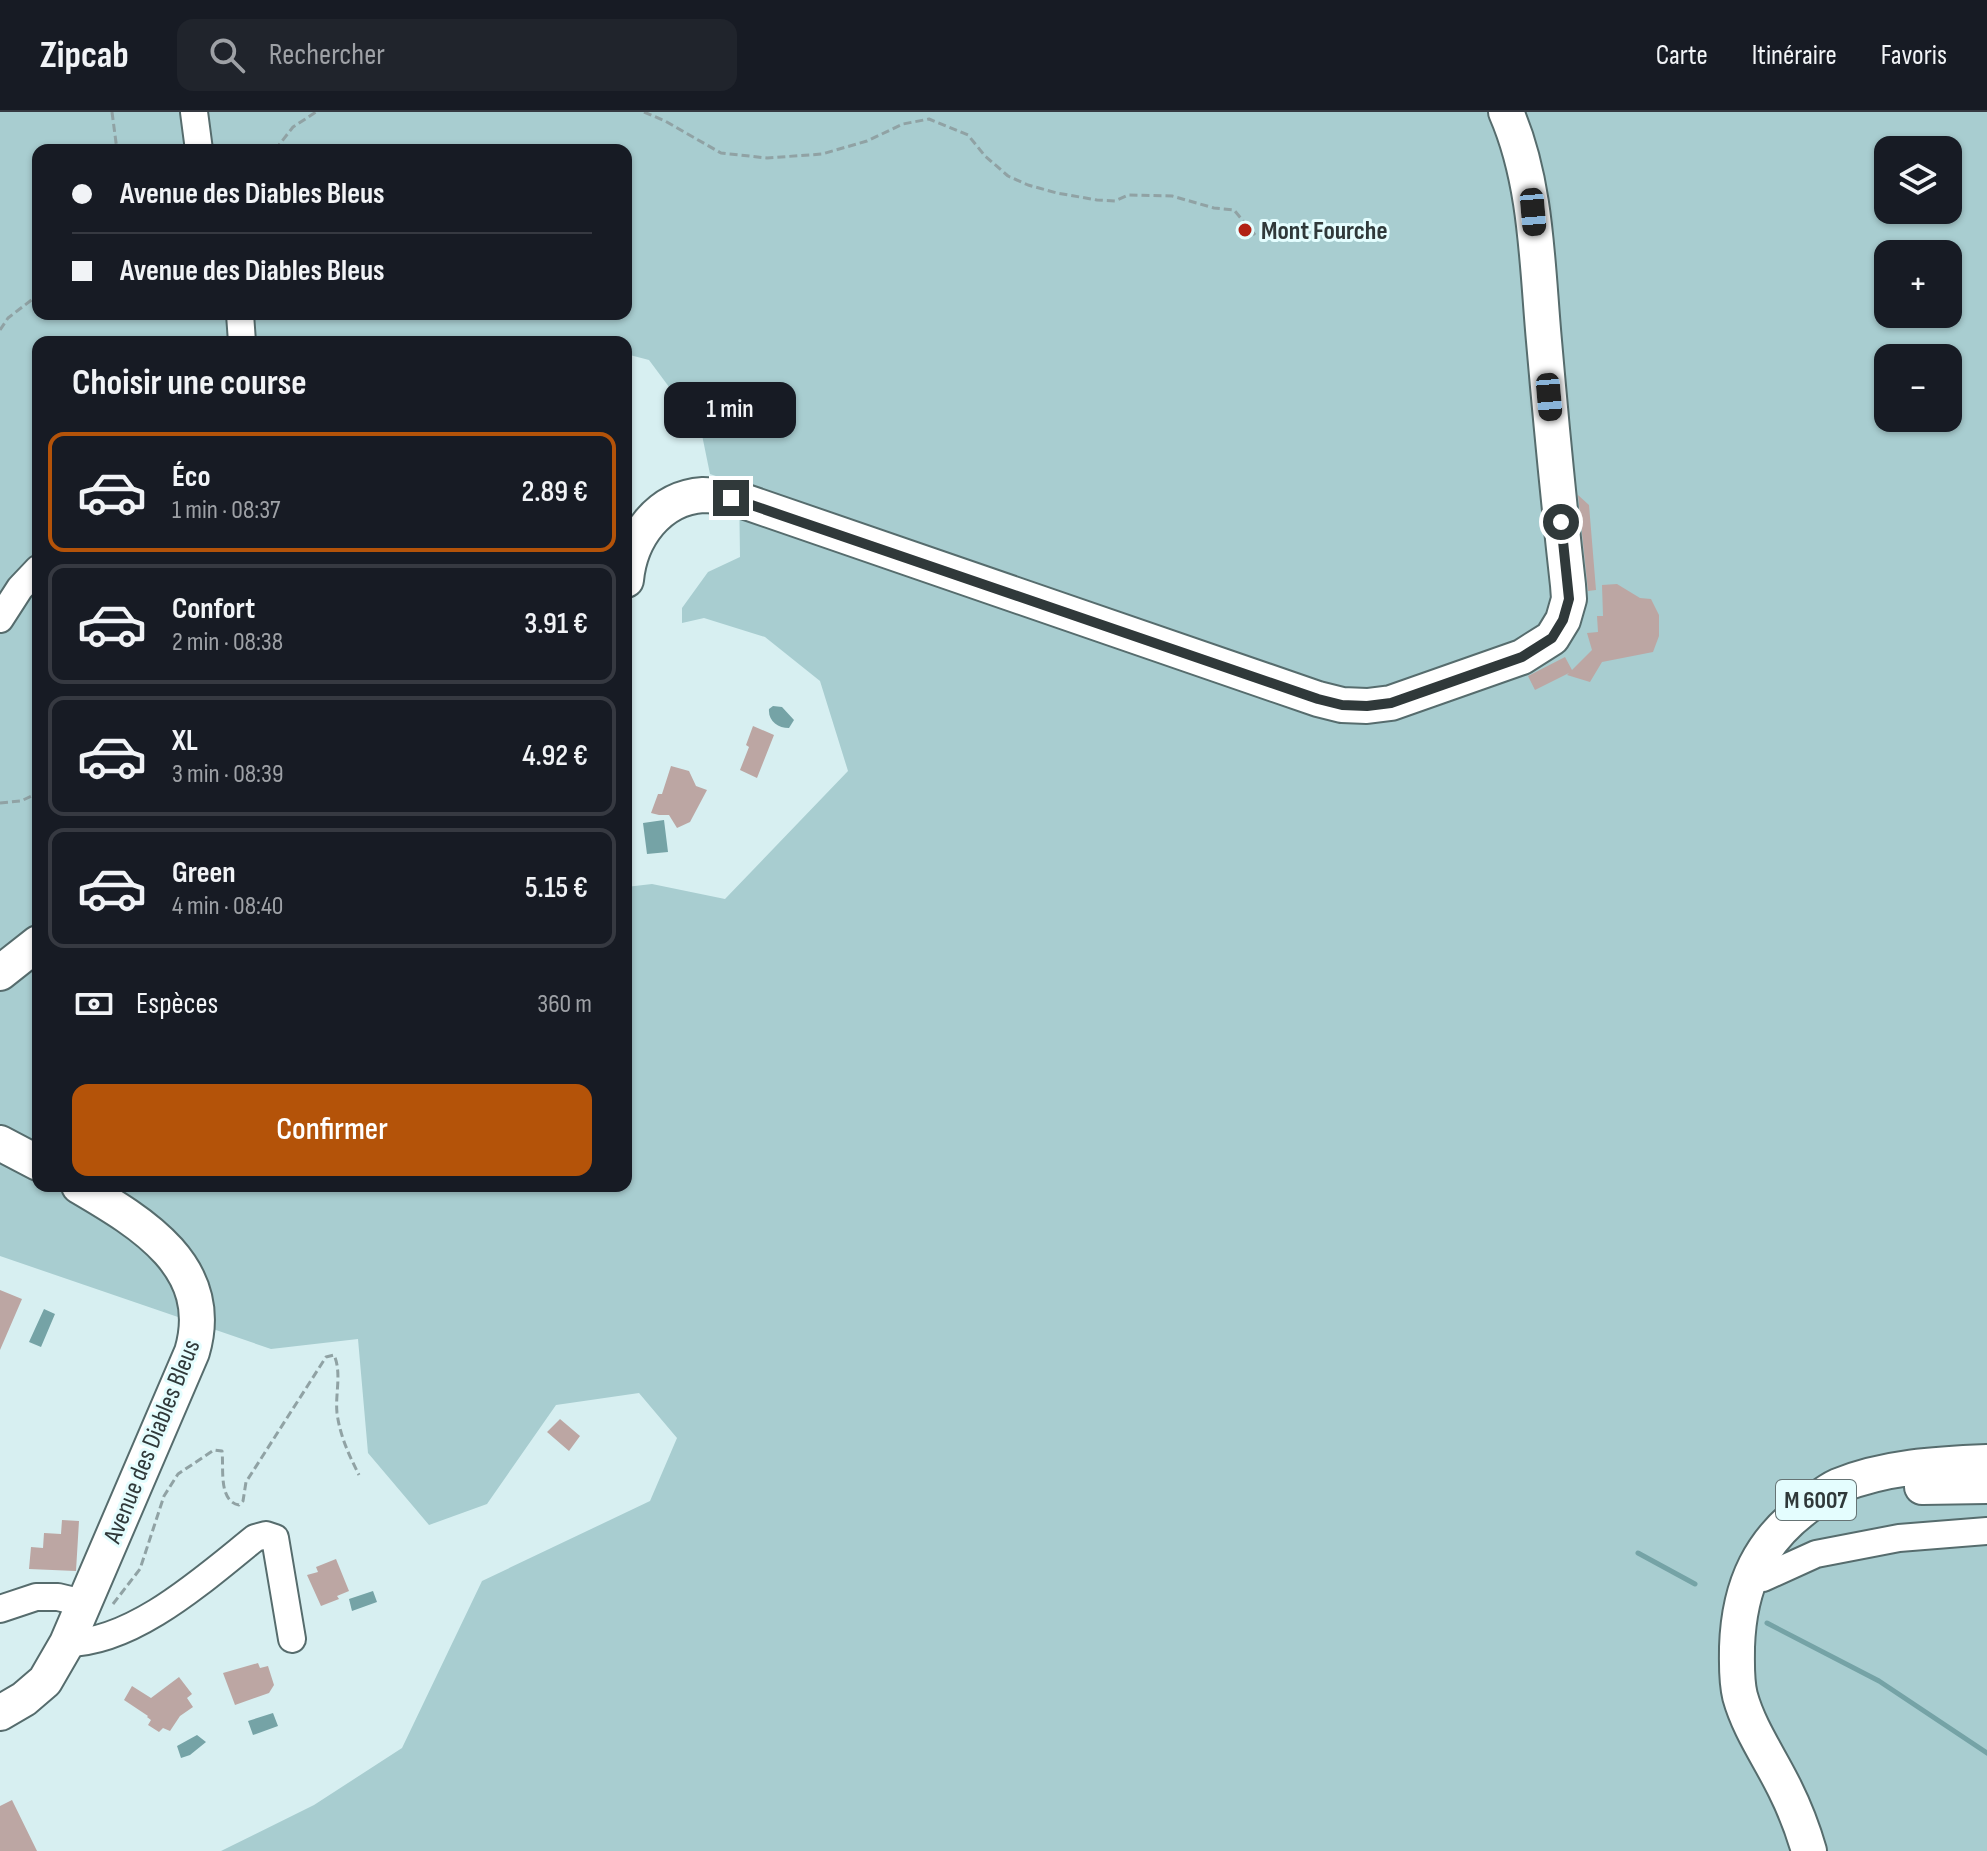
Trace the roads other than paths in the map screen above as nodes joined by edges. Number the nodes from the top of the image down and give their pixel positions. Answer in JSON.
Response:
{"nodes":[{"id":1,"x":194,"y":112,"type":"edge"},
{"id":2,"x":1506,"y":112,"type":"edge"},
{"id":3,"x":198,"y":144,"type":"edge"},
{"id":4,"x":632,"y":552,"type":"edge"},
{"id":5,"x":32,"y":575,"type":"edge"},
{"id":6,"x":0,"y":619,"type":"edge"},
{"id":7,"x":32,"y":948,"type":"edge"},
{"id":8,"x":0,"y":973,"type":"edge"},
{"id":9,"x":0,"y":1143,"type":"edge"},
{"id":10,"x":32,"y":1160,"type":"edge"},
{"id":11,"x":88,"y":1192,"type":"edge"},
{"id":12,"x":1987,"y":1462,"type":"edge"},
{"id":13,"x":1987,"y":1486,"type":"edge"},
{"id":14,"x":1987,"y":1531,"type":"edge"},
{"id":15,"x":1763,"y":1578,"type":"junction"},
{"id":16,"x":96,"y":1606,"type":"junction"},
{"id":17,"x":0,"y":1609,"type":"edge"},
{"id":18,"x":292,"y":1639,"type":"dead end"},
{"id":19,"x":67,"y":1643,"type":"junction"},
{"id":20,"x":1737,"y":1649,"type":"junction"},
{"id":21,"x":0,"y":1713,"type":"edge"},
{"id":22,"x":1809,"y":1851,"type":"edge"}],
"edges":[{"from":1,"to":3,"type":"street"},
{"from":2,"to":4,"type":"main road"},
{"from":5,"to":6,"type":"street"},
{"from":7,"to":8,"type":"main road"},
{"from":9,"to":10,"type":"main road"},
{"from":11,"to":16,"type":"main road","name":"Avenue des Diables Bleus"},
{"from":12,"to":20,"type":"main road","number":"M 6007"},
{"from":13,"to":15,"type":"main road","number":"M 6007"},
{"from":14,"to":15,"type":"street"},
{"from":15,"to":20,"type":"main road","number":"M 6007"},
{"from":16,"to":17,"type":"street"},
{"from":16,"to":19,"type":"main road","name":"Avenue des Diables Bleus"},
{"from":18,"to":19,"type":"street"},
{"from":19,"to":21,"type":"main road","name":"Avenue des Diables Bleus"},
{"from":20,"to":22,"type":"main road","number":"M 6007"}]}
